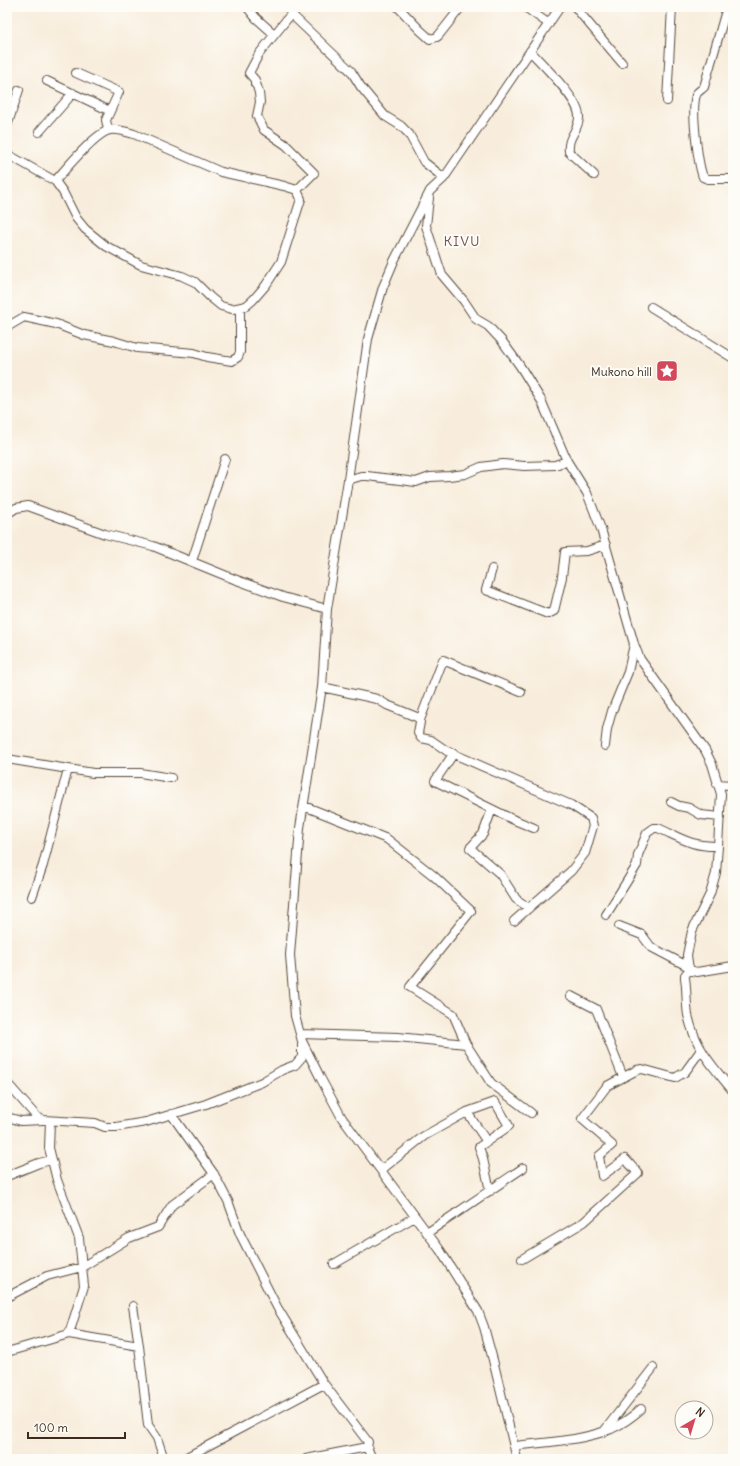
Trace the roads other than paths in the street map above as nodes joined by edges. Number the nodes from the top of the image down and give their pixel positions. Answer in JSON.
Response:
{"nodes":[{"id":1,"x":247,"y":7,"type":"edge"},
{"id":2,"x":298,"y":7,"type":"edge"},
{"id":3,"x":398,"y":7,"type":"edge"},
{"id":4,"x":461,"y":7,"type":"edge"},
{"id":5,"x":525,"y":7,"type":"edge"},
{"id":6,"x":560,"y":7,"type":"edge"},
{"id":7,"x":575,"y":7,"type":"edge"},
{"id":8,"x":672,"y":7,"type":"edge"},
{"id":9,"x":727,"y":7,"type":"edge"},
{"id":10,"x":291,"y":14,"type":"junction"},
{"id":11,"x":549,"y":24,"type":"junction"},
{"id":12,"x":274,"y":34,"type":"junction"},
{"id":13,"x":530,"y":51,"type":"junction"},
{"id":14,"x":622,"y":63,"type":"dead end"},
{"id":15,"x":76,"y":72,"type":"dead end"},
{"id":16,"x":47,"y":81,"type":"dead end"},
{"id":17,"x":19,"y":90,"type":"dead end"},
{"id":18,"x":73,"y":93,"type":"junction"},
{"id":19,"x":666,"y":101,"type":"dead end"},
{"id":20,"x":110,"y":111,"type":"junction"},
{"id":21,"x":7,"y":126,"type":"edge"},
{"id":22,"x":108,"y":130,"type":"junction"},
{"id":23,"x":39,"y":132,"type":"dead end"},
{"id":24,"x":7,"y":154,"type":"edge"},
{"id":25,"x":594,"y":175,"type":"dead end"},
{"id":26,"x":444,"y":178,"type":"junction"},
{"id":27,"x":733,"y":179,"type":"edge"},
{"id":28,"x":55,"y":181,"type":"junction"},
{"id":29,"x":297,"y":190,"type":"junction"},
{"id":30,"x":430,"y":192,"type":"junction"},
{"id":31,"x":651,"y":307,"type":"dead end"},
{"id":32,"x":240,"y":308,"type":"junction"},
{"id":33,"x":7,"y":327,"type":"edge"},
{"id":34,"x":733,"y":358,"type":"edge"},
{"id":35,"x":225,"y":459,"type":"dead end"},
{"id":36,"x":567,"y":461,"type":"junction"},
{"id":37,"x":348,"y":480,"type":"junction"},
{"id":38,"x":7,"y":514,"type":"edge"},
{"id":39,"x":606,"y":545,"type":"junction"},
{"id":40,"x":192,"y":561,"type":"junction"},
{"id":41,"x":492,"y":569,"type":"dead end"},
{"id":42,"x":327,"y":609,"type":"junction"},
{"id":43,"x":634,"y":644,"type":"junction"},
{"id":44,"x":322,"y":688,"type":"junction"},
{"id":45,"x":521,"y":692,"type":"dead end"},
{"id":46,"x":420,"y":720,"type":"junction"},
{"id":47,"x":605,"y":746,"type":"dead end"},
{"id":48,"x":454,"y":753,"type":"junction"},
{"id":49,"x":7,"y":759,"type":"edge"},
{"id":50,"x":68,"y":769,"type":"junction"},
{"id":51,"x":171,"y":778,"type":"dead end"},
{"id":52,"x":717,"y":784,"type":"junction"},
{"id":53,"x":733,"y":785,"type":"edge"},
{"id":54,"x":671,"y":802,"type":"dead end"},
{"id":55,"x":304,"y":806,"type":"junction"},
{"id":56,"x":492,"y":809,"type":"junction"},
{"id":57,"x":720,"y":817,"type":"junction"},
{"id":58,"x":534,"y":828,"type":"dead end"},
{"id":59,"x":718,"y":846,"type":"junction"},
{"id":60,"x":32,"y":897,"type":"dead end"},
{"id":61,"x":529,"y":908,"type":"junction"},
{"id":62,"x":606,"y":915,"type":"dead end"},
{"id":63,"x":514,"y":921,"type":"dead end"},
{"id":64,"x":619,"y":926,"type":"dead end"},
{"id":65,"x":733,"y":966,"type":"edge"},
{"id":66,"x":689,"y":968,"type":"junction"},
{"id":67,"x":571,"y":996,"type":"dead end"},
{"id":68,"x":301,"y":1038,"type":"junction"},
{"id":69,"x":466,"y":1044,"type":"junction"},
{"id":70,"x":701,"y":1050,"type":"junction"},
{"id":71,"x":623,"y":1077,"type":"junction"},
{"id":72,"x":7,"y":1083,"type":"edge"},
{"id":73,"x":733,"y":1091,"type":"edge"},
{"id":74,"x":467,"y":1112,"type":"junction"},
{"id":75,"x":531,"y":1112,"type":"dead end"},
{"id":76,"x":171,"y":1114,"type":"junction"},
{"id":77,"x":7,"y":1117,"type":"edge"},
{"id":78,"x":47,"y":1120,"type":"junction"},
{"id":79,"x":487,"y":1142,"type":"junction"},
{"id":80,"x":52,"y":1160,"type":"junction"},
{"id":81,"x":523,"y":1168,"type":"dead end"},
{"id":82,"x":380,"y":1170,"type":"junction"},
{"id":83,"x":214,"y":1174,"type":"junction"},
{"id":84,"x":7,"y":1176,"type":"edge"},
{"id":85,"x":490,"y":1191,"type":"junction"},
{"id":86,"x":416,"y":1218,"type":"junction"},
{"id":87,"x":427,"y":1233,"type":"junction"},
{"id":88,"x":522,"y":1260,"type":"dead end"},
{"id":89,"x":334,"y":1264,"type":"dead end"},
{"id":90,"x":82,"y":1267,"type":"junction"},
{"id":91,"x":7,"y":1297,"type":"edge"},
{"id":92,"x":133,"y":1306,"type":"dead end"},
{"id":93,"x":69,"y":1334,"type":"junction"},
{"id":94,"x":139,"y":1346,"type":"junction"},
{"id":95,"x":7,"y":1352,"type":"edge"},
{"id":96,"x":653,"y":1368,"type":"dead end"},
{"id":97,"x":324,"y":1384,"type":"junction"},
{"id":98,"x":642,"y":1409,"type":"dead end"},
{"id":99,"x":604,"y":1431,"type":"junction"},
{"id":100,"x":514,"y":1446,"type":"junction"},
{"id":101,"x":367,"y":1447,"type":"junction"},
{"id":102,"x":164,"y":1459,"type":"edge"},
{"id":103,"x":183,"y":1459,"type":"edge"},
{"id":104,"x":306,"y":1459,"type":"edge"},
{"id":105,"x":372,"y":1459,"type":"edge"},
{"id":106,"x":517,"y":1459,"type":"edge"}],
"edges":[{"from":1,"to":12,"type":"street"},
{"from":2,"to":10,"type":"street"},
{"from":3,"to":4,"type":"street"},
{"from":5,"to":11,"type":"street"},
{"from":6,"to":11,"type":"street"},
{"from":7,"to":14,"type":"street"},
{"from":8,"to":19,"type":"street"},
{"from":9,"to":27,"type":"street"},
{"from":10,"to":12,"type":"street"},
{"from":10,"to":26,"type":"street"},
{"from":11,"to":13,"type":"street"},
{"from":12,"to":29,"type":"street"},
{"from":13,"to":25,"type":"street"},
{"from":13,"to":26,"type":"street"},
{"from":15,"to":20,"type":"street"},
{"from":16,"to":18,"type":"street"},
{"from":17,"to":21,"type":"street"},
{"from":18,"to":20,"type":"street"},
{"from":18,"to":23,"type":"street"},
{"from":20,"to":22,"type":"street"},
{"from":22,"to":28,"type":"street"},
{"from":22,"to":29,"type":"street"},
{"from":24,"to":28,"type":"street"},
{"from":26,"to":30,"type":"street"},
{"from":28,"to":32,"type":"street"},
{"from":29,"to":32,"type":"street"},
{"from":30,"to":36,"type":"street"},
{"from":30,"to":37,"type":"street"},
{"from":31,"to":34,"type":"street"},
{"from":32,"to":33,"type":"street"},
{"from":35,"to":40,"type":"street"},
{"from":36,"to":37,"type":"street"},
{"from":36,"to":39,"type":"street"},
{"from":37,"to":42,"type":"street"},
{"from":38,"to":40,"type":"street"},
{"from":39,"to":41,"type":"street"},
{"from":39,"to":43,"type":"street"},
{"from":40,"to":42,"type":"street"},
{"from":42,"to":44,"type":"street"},
{"from":43,"to":47,"type":"street"},
{"from":43,"to":52,"type":"street"},
{"from":44,"to":46,"type":"street"},
{"from":44,"to":55,"type":"street"},
{"from":45,"to":46,"type":"street"},
{"from":46,"to":48,"type":"street"},
{"from":48,"to":56,"type":"street"},
{"from":48,"to":61,"type":"street"},
{"from":49,"to":50,"type":"street"},
{"from":50,"to":51,"type":"street"},
{"from":50,"to":60,"type":"street"},
{"from":52,"to":53,"type":"street"},
{"from":52,"to":57,"type":"street"},
{"from":54,"to":57,"type":"street"},
{"from":55,"to":68,"type":"street"},
{"from":55,"to":69,"type":"street"},
{"from":56,"to":58,"type":"street"},
{"from":56,"to":61,"type":"street"},
{"from":57,"to":59,"type":"street"},
{"from":59,"to":62,"type":"street"},
{"from":59,"to":66,"type":"street"},
{"from":61,"to":63,"type":"street"},
{"from":64,"to":66,"type":"street"},
{"from":65,"to":66,"type":"street"},
{"from":66,"to":70,"type":"street"},
{"from":67,"to":71,"type":"street"},
{"from":68,"to":69,"type":"street"},
{"from":68,"to":76,"type":"street"},
{"from":68,"to":82,"type":"street"},
{"from":69,"to":75,"type":"street"},
{"from":70,"to":71,"type":"street"},
{"from":70,"to":73,"type":"street"},
{"from":71,"to":88,"type":"street"},
{"from":72,"to":78,"type":"street"},
{"from":74,"to":79,"type":"street"},
{"from":74,"to":79,"type":"street"},
{"from":74,"to":82,"type":"street"},
{"from":76,"to":78,"type":"street"},
{"from":76,"to":83,"type":"street"},
{"from":77,"to":78,"type":"street"},
{"from":78,"to":80,"type":"street"},
{"from":79,"to":85,"type":"street"},
{"from":80,"to":84,"type":"street"},
{"from":80,"to":90,"type":"street"},
{"from":81,"to":85,"type":"street"},
{"from":82,"to":86,"type":"street"},
{"from":83,"to":90,"type":"street"},
{"from":83,"to":97,"type":"street"},
{"from":85,"to":87,"type":"street"},
{"from":86,"to":87,"type":"street"},
{"from":86,"to":89,"type":"street"},
{"from":87,"to":100,"type":"street"},
{"from":90,"to":91,"type":"street"},
{"from":90,"to":93,"type":"street"},
{"from":92,"to":94,"type":"street"},
{"from":93,"to":94,"type":"street"},
{"from":93,"to":95,"type":"street"},
{"from":94,"to":102,"type":"street"},
{"from":96,"to":99,"type":"street"},
{"from":97,"to":101,"type":"street"},
{"from":97,"to":103,"type":"street"},
{"from":98,"to":99,"type":"street"},
{"from":99,"to":100,"type":"street"},
{"from":100,"to":106,"type":"street"},
{"from":101,"to":104,"type":"street"},
{"from":101,"to":105,"type":"street"}]}
